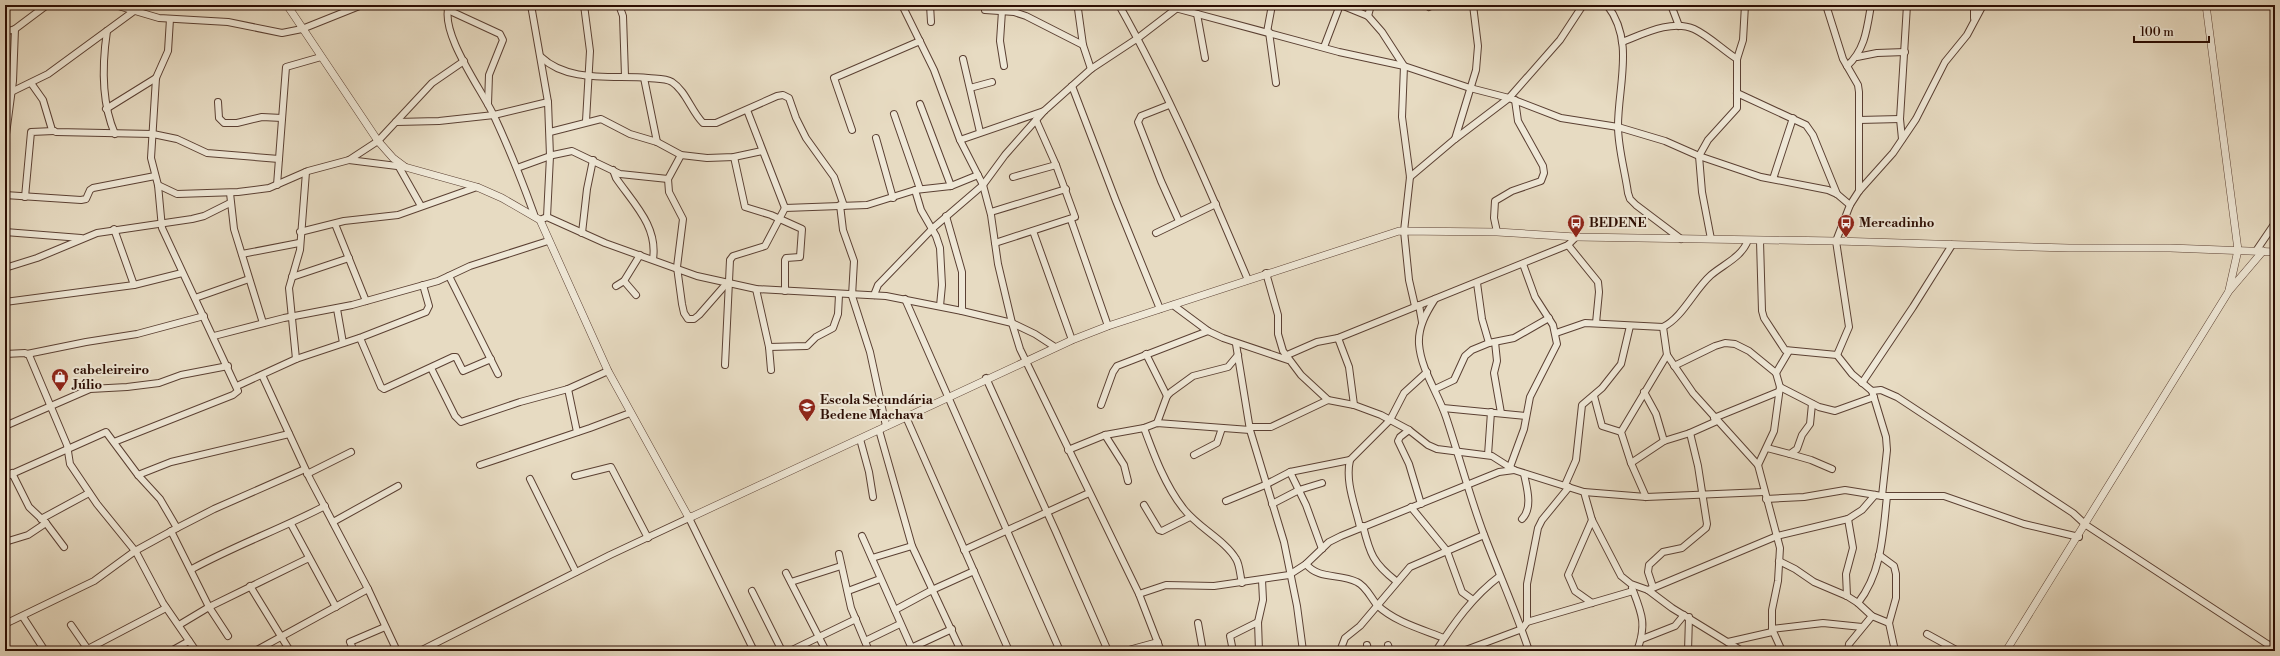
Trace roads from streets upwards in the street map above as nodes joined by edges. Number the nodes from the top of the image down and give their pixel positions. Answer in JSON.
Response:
{"nodes":[{"id":1,"x":47,"y":5,"type":"edge"},
{"id":2,"x":115,"y":5,"type":"edge"},
{"id":3,"x":287,"y":5,"type":"edge"},
{"id":4,"x":361,"y":5,"type":"edge"},
{"id":5,"x":531,"y":5,"type":"edge"},
{"id":6,"x":584,"y":5,"type":"edge"},
{"id":7,"x":619,"y":5,"type":"edge"},
{"id":8,"x":902,"y":5,"type":"edge"},
{"id":9,"x":930,"y":5,"type":"edge"},
{"id":10,"x":1119,"y":5,"type":"edge"},
{"id":11,"x":1164,"y":5,"type":"edge"},
{"id":12,"x":1272,"y":5,"type":"edge"},
{"id":13,"x":1340,"y":5,"type":"edge"},
{"id":14,"x":1371,"y":5,"type":"edge"},
{"id":15,"x":1473,"y":5,"type":"edge"},
{"id":16,"x":1583,"y":5,"type":"edge"},
{"id":17,"x":1606,"y":5,"type":"edge"},
{"id":18,"x":1671,"y":5,"type":"edge"},
{"id":19,"x":1745,"y":5,"type":"edge"},
{"id":20,"x":1826,"y":5,"type":"edge"},
{"id":21,"x":1871,"y":5,"type":"edge"},
{"id":22,"x":1907,"y":5,"type":"edge"},
{"id":23,"x":1974,"y":5,"type":"edge"},
{"id":24,"x":1983,"y":5,"type":"edge"},
{"id":25,"x":2206,"y":5,"type":"edge"},
{"id":26,"x":1179,"y":7,"type":"edge"},
{"id":27,"x":449,"y":8,"type":"edge"},
{"id":28,"x":1014,"y":8,"type":"edge"},
{"id":29,"x":1078,"y":9,"type":"dead end"},
{"id":30,"x":985,"y":10,"type":"dead end"},
{"id":31,"x":134,"y":11,"type":"junction"},
{"id":32,"x":1002,"y":11,"type":"junction"},
{"id":33,"x":1197,"y":14,"type":"junction"},
{"id":34,"x":1368,"y":16,"type":"junction"},
{"id":35,"x":170,"y":19,"type":"junction"},
{"id":36,"x":931,"y":22,"type":"dead end"},
{"id":37,"x":1974,"y":22,"type":"junction"},
{"id":38,"x":1679,"y":26,"type":"junction"},
{"id":39,"x":15,"y":29,"type":"junction"},
{"id":40,"x":302,"y":29,"type":"junction"},
{"id":41,"x":107,"y":31,"type":"junction"},
{"id":42,"x":5,"y":32,"type":"edge"},
{"id":43,"x":1268,"y":32,"type":"junction"},
{"id":44,"x":1138,"y":38,"type":"junction"},
{"id":45,"x":920,"y":41,"type":"junction"},
{"id":46,"x":1622,"y":42,"type":"junction"},
{"id":47,"x":1084,"y":45,"type":"junction"},
{"id":48,"x":1324,"y":48,"type":"junction"},
{"id":49,"x":1905,"y":52,"type":"junction"},
{"id":50,"x":321,"y":57,"type":"junction"},
{"id":51,"x":541,"y":58,"type":"junction"},
{"id":52,"x":1205,"y":58,"type":"dead end"},
{"id":53,"x":1857,"y":58,"type":"junction"},
{"id":54,"x":963,"y":59,"type":"dead end"},
{"id":55,"x":1737,"y":60,"type":"junction"},
{"id":56,"x":464,"y":61,"type":"junction"},
{"id":57,"x":1004,"y":66,"type":"dead end"},
{"id":58,"x":1404,"y":66,"type":"junction"},
{"id":59,"x":1847,"y":66,"type":"junction"},
{"id":60,"x":1091,"y":69,"type":"junction"},
{"id":61,"x":587,"y":75,"type":"junction"},
{"id":62,"x":625,"y":76,"type":"junction"},
{"id":63,"x":156,"y":78,"type":"junction"},
{"id":64,"x":644,"y":78,"type":"junction"},
{"id":65,"x":992,"y":82,"type":"dead end"},
{"id":66,"x":31,"y":83,"type":"junction"},
{"id":67,"x":1276,"y":83,"type":"dead end"},
{"id":68,"x":1072,"y":86,"type":"junction"},
{"id":69,"x":970,"y":88,"type":"junction"},
{"id":70,"x":1470,"y":88,"type":"junction"},
{"id":71,"x":12,"y":93,"type":"junction"},
{"id":72,"x":1737,"y":93,"type":"junction"},
{"id":73,"x":5,"y":95,"type":"edge"},
{"id":74,"x":1512,"y":99,"type":"junction"},
{"id":75,"x":218,"y":102,"type":"dead end"},
{"id":76,"x":548,"y":102,"type":"junction"},
{"id":77,"x":488,"y":104,"type":"junction"},
{"id":78,"x":920,"y":104,"type":"dead end"},
{"id":79,"x":1169,"y":105,"type":"junction"},
{"id":80,"x":106,"y":109,"type":"junction"},
{"id":81,"x":746,"y":110,"type":"junction"},
{"id":82,"x":1044,"y":111,"type":"junction"},
{"id":83,"x":894,"y":114,"type":"dead end"},
{"id":84,"x":494,"y":115,"type":"junction"},
{"id":85,"x":282,"y":118,"type":"junction"},
{"id":86,"x":1793,"y":118,"type":"junction"},
{"id":87,"x":1900,"y":119,"type":"junction"},
{"id":88,"x":1036,"y":120,"type":"junction"},
{"id":89,"x":1859,"y":120,"type":"junction"},
{"id":90,"x":586,"y":121,"type":"junction"},
{"id":91,"x":396,"y":122,"type":"junction"},
{"id":92,"x":1618,"y":126,"type":"junction"},
{"id":93,"x":852,"y":130,"type":"dead end"},
{"id":94,"x":54,"y":131,"type":"junction"},
{"id":95,"x":550,"y":132,"type":"junction"},
{"id":96,"x":980,"y":132,"type":"junction"},
{"id":97,"x":115,"y":134,"type":"junction"},
{"id":98,"x":153,"y":134,"type":"junction"},
{"id":99,"x":876,"y":138,"type":"dead end"},
{"id":100,"x":1455,"y":139,"type":"junction"},
{"id":101,"x":1902,"y":139,"type":"junction"},
{"id":102,"x":960,"y":140,"type":"junction"},
{"id":103,"x":378,"y":141,"type":"junction"},
{"id":104,"x":5,"y":142,"type":"edge"},
{"id":105,"x":657,"y":142,"type":"junction"},
{"id":106,"x":762,"y":151,"type":"junction"},
{"id":107,"x":681,"y":155,"type":"junction"},
{"id":108,"x":550,"y":156,"type":"junction"},
{"id":109,"x":1699,"y":156,"type":"junction"},
{"id":110,"x":734,"y":157,"type":"junction"},
{"id":111,"x":279,"y":159,"type":"junction"},
{"id":112,"x":349,"y":160,"type":"junction"},
{"id":113,"x":593,"y":160,"type":"junction"},
{"id":114,"x":1056,"y":165,"type":"junction"},
{"id":115,"x":402,"y":167,"type":"junction"},
{"id":116,"x":517,"y":168,"type":"junction"},
{"id":117,"x":613,"y":170,"type":"junction"},
{"id":118,"x":306,"y":172,"type":"junction"},
{"id":119,"x":978,"y":175,"type":"junction"},
{"id":120,"x":155,"y":176,"type":"junction"},
{"id":121,"x":1013,"y":177,"type":"dead end"},
{"id":122,"x":1410,"y":177,"type":"junction"},
{"id":123,"x":668,"y":179,"type":"junction"},
{"id":124,"x":1773,"y":179,"type":"junction"},
{"id":125,"x":158,"y":185,"type":"junction"},
{"id":126,"x":276,"y":185,"type":"junction"},
{"id":127,"x":984,"y":185,"type":"junction"},
{"id":128,"x":951,"y":186,"type":"junction"},
{"id":129,"x":476,"y":187,"type":"junction"},
{"id":130,"x":917,"y":189,"type":"junction"},
{"id":131,"x":1066,"y":189,"type":"junction"},
{"id":132,"x":1859,"y":191,"type":"junction"},
{"id":133,"x":230,"y":193,"type":"junction"},
{"id":134,"x":1837,"y":194,"type":"junction"},
{"id":135,"x":5,"y":195,"type":"edge"},
{"id":136,"x":25,"y":197,"type":"junction"},
{"id":137,"x":893,"y":198,"type":"junction"},
{"id":138,"x":230,"y":203,"type":"junction"},
{"id":139,"x":1216,"y":204,"type":"junction"},
{"id":140,"x":1850,"y":205,"type":"junction"},
{"id":141,"x":421,"y":206,"type":"junction"},
{"id":142,"x":842,"y":206,"type":"junction"},
{"id":143,"x":785,"y":208,"type":"junction"},
{"id":144,"x":991,"y":212,"type":"junction"},
{"id":145,"x":946,"y":216,"type":"junction"},
{"id":146,"x":537,"y":217,"type":"junction"},
{"id":147,"x":547,"y":217,"type":"junction"},
{"id":148,"x":778,"y":218,"type":"junction"},
{"id":149,"x":1071,"y":220,"type":"junction"},
{"id":150,"x":162,"y":222,"type":"junction"},
{"id":151,"x":1179,"y":222,"type":"junction"},
{"id":152,"x":2275,"y":223,"type":"edge"},
{"id":153,"x":335,"y":224,"type":"junction"},
{"id":154,"x":933,"y":228,"type":"junction"},
{"id":155,"x":114,"y":229,"type":"junction"},
{"id":156,"x":1033,"y":231,"type":"junction"},
{"id":157,"x":1404,"y":231,"type":"junction"},
{"id":158,"x":5,"y":232,"type":"edge"},
{"id":159,"x":300,"y":232,"type":"junction"},
{"id":160,"x":1497,"y":232,"type":"junction"},
{"id":161,"x":582,"y":233,"type":"junction"},
{"id":162,"x":1156,"y":233,"type":"dead end"},
{"id":163,"x":1576,"y":237,"type":"junction"},
{"id":164,"x":84,"y":238,"type":"junction"},
{"id":165,"x":1681,"y":239,"type":"junction"},
{"id":166,"x":1711,"y":239,"type":"junction"},
{"id":167,"x":1748,"y":240,"type":"junction"},
{"id":168,"x":1760,"y":240,"type":"junction"},
{"id":169,"x":548,"y":241,"type":"junction"},
{"id":170,"x":1836,"y":241,"type":"junction"},
{"id":171,"x":299,"y":243,"type":"junction"},
{"id":172,"x":995,"y":243,"type":"junction"},
{"id":173,"x":1568,"y":245,"type":"junction"},
{"id":174,"x":1952,"y":245,"type":"junction"},
{"id":175,"x":2238,"y":250,"type":"junction"},
{"id":176,"x":2260,"y":251,"type":"junction"},
{"id":177,"x":2275,"y":252,"type":"edge"},
{"id":178,"x":242,"y":254,"type":"junction"},
{"id":179,"x":640,"y":255,"type":"junction"},
{"id":180,"x":349,"y":258,"type":"junction"},
{"id":181,"x":653,"y":259,"type":"junction"},
{"id":182,"x":1523,"y":264,"type":"junction"},
{"id":183,"x":677,"y":267,"type":"junction"},
{"id":184,"x":5,"y":268,"type":"edge"},
{"id":185,"x":182,"y":273,"type":"junction"},
{"id":186,"x":1266,"y":273,"type":"junction"},
{"id":187,"x":449,"y":276,"type":"junction"},
{"id":188,"x":292,"y":277,"type":"junction"},
{"id":189,"x":249,"y":279,"type":"junction"},
{"id":190,"x":1248,"y":280,"type":"junction"},
{"id":191,"x":624,"y":281,"type":"junction"},
{"id":192,"x":1477,"y":283,"type":"junction"},
{"id":193,"x":727,"y":284,"type":"junction"},
{"id":194,"x":134,"y":285,"type":"junction"},
{"id":195,"x":423,"y":285,"type":"junction"},
{"id":196,"x":616,"y":286,"type":"dead end"},
{"id":197,"x":756,"y":289,"type":"junction"},
{"id":198,"x":785,"y":291,"type":"junction"},
{"id":199,"x":2229,"y":291,"type":"junction"},
{"id":200,"x":636,"y":295,"type":"dead end"},
{"id":201,"x":839,"y":295,"type":"junction"},
{"id":202,"x":874,"y":295,"type":"junction"},
{"id":203,"x":852,"y":296,"type":"junction"},
{"id":204,"x":195,"y":298,"type":"junction"},
{"id":205,"x":905,"y":299,"type":"junction"},
{"id":206,"x":1435,"y":299,"type":"junction"},
{"id":207,"x":366,"y":301,"type":"junction"},
{"id":208,"x":5,"y":302,"type":"edge"},
{"id":209,"x":1173,"y":305,"type":"junction"},
{"id":210,"x":940,"y":306,"type":"junction"},
{"id":211,"x":1417,"y":306,"type":"junction"},
{"id":212,"x":336,"y":309,"type":"junction"},
{"id":213,"x":1160,"y":309,"type":"junction"},
{"id":214,"x":962,"y":311,"type":"junction"},
{"id":215,"x":204,"y":316,"type":"junction"},
{"id":216,"x":291,"y":317,"type":"junction"},
{"id":217,"x":1549,"y":318,"type":"junction"},
{"id":218,"x":1422,"y":322,"type":"junction"},
{"id":219,"x":263,"y":323,"type":"junction"},
{"id":220,"x":1596,"y":323,"type":"junction"},
{"id":221,"x":1012,"y":324,"type":"junction"},
{"id":222,"x":1108,"y":326,"type":"junction"},
{"id":223,"x":1630,"y":326,"type":"junction"},
{"id":224,"x":1663,"y":327,"type":"junction"},
{"id":225,"x":1208,"y":331,"type":"junction"},
{"id":226,"x":1556,"y":333,"type":"junction"},
{"id":227,"x":214,"y":336,"type":"junction"},
{"id":228,"x":360,"y":338,"type":"junction"},
{"id":229,"x":1338,"y":338,"type":"junction"},
{"id":230,"x":1072,"y":340,"type":"junction"},
{"id":231,"x":343,"y":342,"type":"junction"},
{"id":232,"x":1492,"y":343,"type":"junction"},
{"id":233,"x":1236,"y":344,"type":"junction"},
{"id":234,"x":769,"y":347,"type":"junction"},
{"id":235,"x":1055,"y":347,"type":"junction"},
{"id":236,"x":1789,"y":351,"type":"junction"},
{"id":237,"x":5,"y":354,"type":"edge"},
{"id":238,"x":27,"y":354,"type":"junction"},
{"id":239,"x":1146,"y":354,"type":"junction"},
{"id":240,"x":1238,"y":355,"type":"junction"},
{"id":241,"x":1667,"y":355,"type":"junction"},
{"id":242,"x":1837,"y":355,"type":"junction"},
{"id":243,"x":1287,"y":358,"type":"junction"},
{"id":244,"x":296,"y":359,"type":"junction"},
{"id":245,"x":491,"y":359,"type":"junction"},
{"id":246,"x":1026,"y":361,"type":"junction"},
{"id":247,"x":725,"y":365,"type":"dead end"},
{"id":248,"x":228,"y":366,"type":"junction"},
{"id":249,"x":1674,"y":366,"type":"junction"},
{"id":250,"x":431,"y":368,"type":"junction"},
{"id":251,"x":771,"y":370,"type":"dead end"},
{"id":252,"x":608,"y":371,"type":"junction"},
{"id":253,"x":1427,"y":372,"type":"junction"},
{"id":254,"x":1776,"y":373,"type":"junction"},
{"id":255,"x":498,"y":374,"type":"dead end"},
{"id":256,"x":262,"y":375,"type":"junction"},
{"id":257,"x":986,"y":378,"type":"junction"},
{"id":258,"x":1862,"y":383,"type":"junction"},
{"id":259,"x":237,"y":386,"type":"junction"},
{"id":260,"x":568,"y":389,"type":"junction"},
{"id":261,"x":1435,"y":389,"type":"junction"},
{"id":262,"x":1779,"y":390,"type":"junction"},
{"id":263,"x":1872,"y":390,"type":"junction"},
{"id":264,"x":1644,"y":392,"type":"junction"},
{"id":265,"x":948,"y":396,"type":"junction"},
{"id":266,"x":1167,"y":396,"type":"junction"},
{"id":267,"x":1594,"y":396,"type":"junction"},
{"id":268,"x":1874,"y":397,"type":"junction"},
{"id":269,"x":1328,"y":400,"type":"junction"},
{"id":270,"x":1812,"y":404,"type":"junction"},
{"id":271,"x":1101,"y":405,"type":"dead end"},
{"id":272,"x":1354,"y":405,"type":"junction"},
{"id":273,"x":51,"y":408,"type":"junction"},
{"id":274,"x":1443,"y":408,"type":"junction"},
{"id":275,"x":1491,"y":412,"type":"junction"},
{"id":276,"x":630,"y":413,"type":"junction"},
{"id":277,"x":1501,"y":413,"type":"junction"},
{"id":278,"x":1526,"y":416,"type":"junction"},
{"id":279,"x":906,"y":417,"type":"junction"},
{"id":280,"x":1715,"y":419,"type":"junction"},
{"id":281,"x":1390,"y":420,"type":"junction"},
{"id":282,"x":1157,"y":423,"type":"junction"},
{"id":283,"x":5,"y":426,"type":"edge"},
{"id":284,"x":882,"y":428,"type":"junction"},
{"id":285,"x":1144,"y":428,"type":"junction"},
{"id":286,"x":1222,"y":428,"type":"junction"},
{"id":287,"x":1250,"y":428,"type":"junction"},
{"id":288,"x":1409,"y":430,"type":"junction"},
{"id":289,"x":577,"y":432,"type":"junction"},
{"id":290,"x":1621,"y":432,"type":"junction"},
{"id":291,"x":1690,"y":433,"type":"junction"},
{"id":292,"x":289,"y":434,"type":"junction"},
{"id":293,"x":1105,"y":435,"type":"junction"},
{"id":294,"x":860,"y":439,"type":"junction"},
{"id":295,"x":1664,"y":441,"type":"junction"},
{"id":296,"x":114,"y":442,"type":"junction"},
{"id":297,"x":1767,"y":448,"type":"junction"},
{"id":298,"x":68,"y":450,"type":"junction"},
{"id":299,"x":1068,"y":450,"type":"junction"},
{"id":300,"x":1456,"y":451,"type":"junction"},
{"id":301,"x":351,"y":452,"type":"dead end"},
{"id":302,"x":1194,"y":454,"type":"dead end"},
{"id":303,"x":1790,"y":454,"type":"junction"},
{"id":304,"x":1488,"y":455,"type":"junction"},
{"id":305,"x":1350,"y":460,"type":"junction"},
{"id":306,"x":1631,"y":464,"type":"junction"},
{"id":307,"x":480,"y":465,"type":"dead end"},
{"id":308,"x":1758,"y":465,"type":"junction"},
{"id":309,"x":1512,"y":468,"type":"junction"},
{"id":310,"x":1832,"y":469,"type":"dead end"},
{"id":311,"x":306,"y":471,"type":"junction"},
{"id":312,"x":1290,"y":472,"type":"junction"},
{"id":313,"x":12,"y":473,"type":"junction"},
{"id":314,"x":1524,"y":474,"type":"junction"},
{"id":315,"x":138,"y":475,"type":"junction"},
{"id":316,"x":575,"y":476,"type":"dead end"},
{"id":317,"x":5,"y":477,"type":"edge"},
{"id":318,"x":530,"y":479,"type":"dead end"},
{"id":319,"x":1128,"y":481,"type":"dead end"},
{"id":320,"x":1322,"y":483,"type":"dead end"},
{"id":321,"x":1265,"y":485,"type":"junction"},
{"id":322,"x":398,"y":486,"type":"dead end"},
{"id":323,"x":1466,"y":486,"type":"junction"},
{"id":324,"x":1567,"y":486,"type":"junction"},
{"id":325,"x":896,"y":490,"type":"junction"},
{"id":326,"x":1299,"y":490,"type":"junction"},
{"id":327,"x":889,"y":492,"type":"dead end"},
{"id":328,"x":1584,"y":492,"type":"junction"},
{"id":329,"x":1764,"y":492,"type":"junction"},
{"id":330,"x":89,"y":493,"type":"junction"},
{"id":331,"x":1089,"y":494,"type":"junction"},
{"id":332,"x":1701,"y":494,"type":"junction"},
{"id":333,"x":1875,"y":495,"type":"junction"},
{"id":334,"x":1884,"y":496,"type":"junction"},
{"id":335,"x":873,"y":497,"type":"dead end"},
{"id":336,"x":1646,"y":497,"type":"junction"},
{"id":337,"x":1766,"y":498,"type":"junction"},
{"id":338,"x":1226,"y":502,"type":"dead end"},
{"id":339,"x":1272,"y":504,"type":"junction"},
{"id":340,"x":1421,"y":504,"type":"junction"},
{"id":341,"x":1144,"y":505,"type":"dead end"},
{"id":342,"x":325,"y":506,"type":"junction"},
{"id":343,"x":1411,"y":507,"type":"junction"},
{"id":344,"x":1047,"y":511,"type":"junction"},
{"id":345,"x":1190,"y":517,"type":"junction"},
{"id":346,"x":689,"y":518,"type":"junction"},
{"id":347,"x":1522,"y":519,"type":"dead end"},
{"id":348,"x":1848,"y":519,"type":"junction"},
{"id":349,"x":1592,"y":520,"type":"junction"},
{"id":350,"x":43,"y":521,"type":"junction"},
{"id":351,"x":333,"y":522,"type":"junction"},
{"id":352,"x":291,"y":524,"type":"junction"},
{"id":353,"x":2086,"y":525,"type":"junction"},
{"id":354,"x":1361,"y":526,"type":"junction"},
{"id":355,"x":174,"y":530,"type":"junction"},
{"id":356,"x":1006,"y":531,"type":"junction"},
{"id":357,"x":1484,"y":534,"type":"junction"},
{"id":358,"x":862,"y":536,"type":"dead end"},
{"id":359,"x":1777,"y":536,"type":"junction"},
{"id":360,"x":2079,"y":537,"type":"junction"},
{"id":361,"x":648,"y":538,"type":"junction"},
{"id":362,"x":5,"y":542,"type":"edge"},
{"id":363,"x":912,"y":546,"type":"junction"},
{"id":364,"x":64,"y":547,"type":"dead end"},
{"id":365,"x":1322,"y":549,"type":"junction"},
{"id":366,"x":964,"y":550,"type":"junction"},
{"id":367,"x":135,"y":551,"type":"junction"},
{"id":368,"x":1447,"y":551,"type":"junction"},
{"id":369,"x":839,"y":554,"type":"dead end"},
{"id":370,"x":1879,"y":555,"type":"junction"},
{"id":371,"x":309,"y":558,"type":"junction"},
{"id":372,"x":872,"y":558,"type":"junction"},
{"id":373,"x":1778,"y":561,"type":"junction"},
{"id":374,"x":1306,"y":564,"type":"junction"},
{"id":375,"x":841,"y":566,"type":"junction"},
{"id":376,"x":192,"y":569,"type":"junction"},
{"id":377,"x":974,"y":571,"type":"junction"},
{"id":378,"x":576,"y":572,"type":"junction"},
{"id":379,"x":786,"y":573,"type":"dead end"},
{"id":380,"x":1289,"y":575,"type":"junction"},
{"id":381,"x":1500,"y":576,"type":"junction"},
{"id":382,"x":880,"y":579,"type":"junction"},
{"id":383,"x":1262,"y":580,"type":"junction"},
{"id":384,"x":1396,"y":581,"type":"junction"},
{"id":385,"x":791,"y":582,"type":"junction"},
{"id":386,"x":1242,"y":583,"type":"junction"},
{"id":387,"x":1631,"y":584,"type":"junction"},
{"id":388,"x":250,"y":586,"type":"junction"},
{"id":389,"x":1650,"y":588,"type":"junction"},
{"id":390,"x":368,"y":589,"type":"junction"},
{"id":391,"x":932,"y":590,"type":"junction"},
{"id":392,"x":848,"y":591,"type":"junction"},
{"id":393,"x":752,"y":592,"type":"dead end"},
{"id":394,"x":1634,"y":592,"type":"junction"},
{"id":395,"x":1139,"y":594,"type":"junction"},
{"id":396,"x":1847,"y":596,"type":"junction"},
{"id":397,"x":1472,"y":600,"type":"junction"},
{"id":398,"x":1592,"y":603,"type":"junction"},
{"id":399,"x":1858,"y":603,"type":"junction"},
{"id":400,"x":1377,"y":605,"type":"junction"},
{"id":401,"x":209,"y":607,"type":"junction"},
{"id":402,"x":336,"y":607,"type":"junction"},
{"id":403,"x":166,"y":608,"type":"junction"},
{"id":404,"x":895,"y":610,"type":"junction"},
{"id":405,"x":1686,"y":616,"type":"junction"},
{"id":406,"x":1872,"y":616,"type":"junction"},
{"id":407,"x":23,"y":617,"type":"junction"},
{"id":408,"x":856,"y":619,"type":"junction"},
{"id":409,"x":1258,"y":622,"type":"junction"},
{"id":410,"x":1527,"y":622,"type":"junction"},
{"id":411,"x":1198,"y":623,"type":"dead end"},
{"id":412,"x":1889,"y":623,"type":"junction"},
{"id":413,"x":5,"y":624,"type":"edge"},
{"id":414,"x":900,"y":624,"type":"junction"},
{"id":415,"x":71,"y":625,"type":"dead end"},
{"id":416,"x":178,"y":625,"type":"junction"},
{"id":417,"x":385,"y":627,"type":"junction"},
{"id":418,"x":1862,"y":627,"type":"junction"},
{"id":419,"x":952,"y":629,"type":"junction"},
{"id":420,"x":1522,"y":629,"type":"junction"},
{"id":421,"x":1772,"y":631,"type":"junction"},
{"id":422,"x":1927,"y":634,"type":"dead end"},
{"id":423,"x":228,"y":636,"type":"dead end"},
{"id":424,"x":281,"y":637,"type":"junction"},
{"id":425,"x":820,"y":637,"type":"junction"},
{"id":426,"x":1444,"y":638,"type":"junction"},
{"id":427,"x":1642,"y":638,"type":"junction"},
{"id":428,"x":2275,"y":639,"type":"edge"},
{"id":429,"x":189,"y":641,"type":"junction"},
{"id":430,"x":865,"y":641,"type":"junction"},
{"id":431,"x":1158,"y":642,"type":"junction"},
{"id":432,"x":1728,"y":642,"type":"junction"},
{"id":433,"x":2271,"y":649,"type":"edge"},
{"id":434,"x":87,"y":650,"type":"edge"},
{"id":435,"x":912,"y":650,"type":"edge"},
{"id":436,"x":45,"y":651,"type":"edge"},
{"id":437,"x":171,"y":651,"type":"edge"},
{"id":438,"x":196,"y":651,"type":"edge"},
{"id":439,"x":255,"y":651,"type":"edge"},
{"id":440,"x":290,"y":651,"type":"edge"},
{"id":441,"x":354,"y":651,"type":"edge"},
{"id":442,"x":397,"y":651,"type":"edge"},
{"id":443,"x":420,"y":651,"type":"edge"},
{"id":444,"x":754,"y":651,"type":"edge"},
{"id":445,"x":782,"y":651,"type":"edge"},
{"id":446,"x":790,"y":651,"type":"edge"},
{"id":447,"x":826,"y":651,"type":"edge"},
{"id":448,"x":869,"y":651,"type":"edge"},
{"id":449,"x":961,"y":651,"type":"edge"},
{"id":450,"x":1009,"y":651,"type":"edge"},
{"id":451,"x":1060,"y":651,"type":"edge"},
{"id":452,"x":1108,"y":651,"type":"edge"},
{"id":453,"x":1125,"y":651,"type":"edge"},
{"id":454,"x":1162,"y":651,"type":"edge"},
{"id":455,"x":1203,"y":651,"type":"edge"},
{"id":456,"x":1233,"y":651,"type":"edge"},
{"id":457,"x":1259,"y":651,"type":"edge"},
{"id":458,"x":1303,"y":651,"type":"edge"},
{"id":459,"x":1340,"y":651,"type":"edge"},
{"id":460,"x":1436,"y":651,"type":"edge"},
{"id":461,"x":1463,"y":651,"type":"edge"},
{"id":462,"x":1529,"y":651,"type":"edge"},
{"id":463,"x":1637,"y":651,"type":"edge"},
{"id":464,"x":1688,"y":651,"type":"edge"},
{"id":465,"x":1742,"y":651,"type":"edge"},
{"id":466,"x":1782,"y":651,"type":"edge"},
{"id":467,"x":1848,"y":651,"type":"edge"},
{"id":468,"x":1894,"y":651,"type":"edge"},
{"id":469,"x":1958,"y":651,"type":"edge"},
{"id":470,"x":2006,"y":651,"type":"edge"}],
"edges":[{"from":1,"to":39,"type":"street"},
{"from":2,"to":31,"type":"street"},
{"from":3,"to":40,"type":"street"},
{"from":4,"to":40,"type":"street"},
{"from":5,"to":51,"type":"street"},
{"from":6,"to":61,"type":"street"},
{"from":7,"to":62,"type":"street"},
{"from":8,"to":45,"type":"street"},
{"from":9,"to":36,"type":"street"},
{"from":10,"to":44,"type":"street"},
{"from":11,"to":26,"type":"street"},
{"from":12,"to":43,"type":"street"},
{"from":13,"to":34,"type":"street"},
{"from":13,"to":48,"type":"street"},
{"from":14,"to":34,"type":"street"},
{"from":15,"to":70,"type":"street"},
{"from":16,"to":74,"type":"street"},
{"from":17,"to":46,"type":"street"},
{"from":18,"to":38,"type":"street"},
{"from":19,"to":55,"type":"street"},
{"from":20,"to":59,"type":"street"},
{"from":21,"to":53,"type":"street"},
{"from":22,"to":49,"type":"street"},
{"from":23,"to":37,"type":"street"},
{"from":24,"to":37,"type":"street"},
{"from":25,"to":175,"type":"street"},
{"from":26,"to":33,"type":"street"},
{"from":26,"to":44,"type":"street"},
{"from":27,"to":56,"type":"street"},
{"from":27,"to":77,"type":"street"},
{"from":28,"to":32,"type":"street"},
{"from":28,"to":47,"type":"street"},
{"from":29,"to":47,"type":"street"},
{"from":30,"to":32,"type":"street"},
{"from":31,"to":35,"type":"street"},
{"from":31,"to":41,"type":"street"},
{"from":32,"to":57,"type":"street"},
{"from":33,"to":43,"type":"street"},
{"from":33,"to":52,"type":"street"},
{"from":34,"to":58,"type":"street"},
{"from":35,"to":40,"type":"street"},
{"from":35,"to":63,"type":"street"},
{"from":37,"to":101,"type":"street"},
{"from":38,"to":46,"type":"street"},
{"from":38,"to":55,"type":"street"},
{"from":39,"to":42,"type":"street"},
{"from":39,"to":71,"type":"street"},
{"from":40,"to":50,"type":"street"},
{"from":41,"to":66,"type":"street"},
{"from":41,"to":80,"type":"street"},
{"from":43,"to":48,"type":"street"},
{"from":43,"to":67,"type":"street"},
{"from":44,"to":60,"type":"street"},
{"from":44,"to":79,"type":"street"},
{"from":45,"to":93,"type":"street"},
{"from":45,"to":102,"type":"street"},
{"from":46,"to":92,"type":"street"},
{"from":47,"to":60,"type":"street"},
{"from":48,"to":58,"type":"street"},
{"from":49,"to":53,"type":"street"},
{"from":49,"to":87,"type":"street"},
{"from":50,"to":85,"type":"street"},
{"from":50,"to":103,"type":"street"},
{"from":51,"to":61,"type":"street"},
{"from":51,"to":76,"type":"street"},
{"from":53,"to":59,"type":"street"},
{"from":54,"to":69,"type":"street"},
{"from":55,"to":72,"type":"street"},
{"from":56,"to":77,"type":"street"},
{"from":56,"to":91,"type":"street"},
{"from":58,"to":70,"type":"street"},
{"from":58,"to":122,"type":"street"},
{"from":59,"to":89,"type":"street"},
{"from":60,"to":68,"type":"street"},
{"from":61,"to":62,"type":"street"},
{"from":61,"to":90,"type":"street"},
{"from":62,"to":64,"type":"street"},
{"from":63,"to":80,"type":"street"},
{"from":63,"to":98,"type":"street"},
{"from":64,"to":81,"type":"street"},
{"from":64,"to":105,"type":"street"},
{"from":65,"to":69,"type":"street"},
{"from":66,"to":71,"type":"street"},
{"from":66,"to":94,"type":"street"},
{"from":68,"to":82,"type":"street"},
{"from":68,"to":213,"type":"street"},
{"from":69,"to":96,"type":"street"},
{"from":70,"to":74,"type":"street"},
{"from":70,"to":100,"type":"street"},
{"from":71,"to":73,"type":"street"},
{"from":71,"to":104,"type":"street"},
{"from":72,"to":86,"type":"street"},
{"from":72,"to":109,"type":"street"},
{"from":74,"to":92,"type":"street"},
{"from":74,"to":100,"type":"street"},
{"from":74,"to":160,"type":"street"},
{"from":75,"to":85,"type":"street"},
{"from":76,"to":84,"type":"street"},
{"from":76,"to":95,"type":"street"},
{"from":77,"to":84,"type":"street"},
{"from":78,"to":128,"type":"street"},
{"from":79,"to":139,"type":"street"},
{"from":79,"to":151,"type":"street"},
{"from":80,"to":97,"type":"street"},
{"from":81,"to":106,"type":"street"},
{"from":81,"to":142,"type":"street"},
{"from":82,"to":88,"type":"street"},
{"from":82,"to":96,"type":"street"},
{"from":83,"to":130,"type":"street"},
{"from":84,"to":91,"type":"street"},
{"from":84,"to":116,"type":"street"},
{"from":85,"to":111,"type":"street"},
{"from":86,"to":124,"type":"street"},
{"from":86,"to":134,"type":"street"},
{"from":87,"to":89,"type":"street"},
{"from":87,"to":101,"type":"street"},
{"from":88,"to":114,"type":"street"},
{"from":88,"to":127,"type":"street"},
{"from":89,"to":132,"type":"street"},
{"from":90,"to":95,"type":"street"},
{"from":90,"to":105,"type":"street"},
{"from":91,"to":103,"type":"street"},
{"from":92,"to":109,"type":"street"},
{"from":92,"to":165,"type":"street"},
{"from":94,"to":97,"type":"street"},
{"from":94,"to":136,"type":"street"},
{"from":95,"to":108,"type":"street"},
{"from":96,"to":102,"type":"street"},
{"from":97,"to":98,"type":"street"},
{"from":98,"to":111,"type":"street"},
{"from":98,"to":120,"type":"street"},
{"from":99,"to":137,"type":"street"},
{"from":100,"to":122,"type":"street"},
{"from":101,"to":132,"type":"street"},
{"from":102,"to":119,"type":"street"},
{"from":103,"to":112,"type":"street"},
{"from":103,"to":115,"type":"street"},
{"from":105,"to":107,"type":"street"},
{"from":106,"to":110,"type":"street"},
{"from":106,"to":143,"type":"street"},
{"from":107,"to":110,"type":"street"},
{"from":107,"to":123,"type":"street"},
{"from":108,"to":113,"type":"street"},
{"from":108,"to":116,"type":"street"},
{"from":108,"to":147,"type":"street"},
{"from":109,"to":124,"type":"street"},
{"from":109,"to":166,"type":"street"},
{"from":110,"to":148,"type":"street"},
{"from":111,"to":126,"type":"street"},
{"from":112,"to":115,"type":"street"},
{"from":112,"to":118,"type":"street"},
{"from":113,"to":117,"type":"street"},
{"from":113,"to":161,"type":"street"},
{"from":114,"to":121,"type":"street"},
{"from":114,"to":131,"type":"street"},
{"from":115,"to":129,"type":"street"},
{"from":115,"to":141,"type":"street"},
{"from":116,"to":146,"type":"street"},
{"from":117,"to":123,"type":"street"},
{"from":117,"to":181,"type":"street"},
{"from":118,"to":126,"type":"street"},
{"from":118,"to":159,"type":"street"},
{"from":119,"to":127,"type":"street"},
{"from":119,"to":128,"type":"street"},
{"from":120,"to":125,"type":"street"},
{"from":120,"to":136,"type":"street"},
{"from":122,"to":157,"type":"street"},
{"from":123,"to":183,"type":"street"},
{"from":124,"to":134,"type":"street"},
{"from":125,"to":133,"type":"street"},
{"from":125,"to":150,"type":"street"},
{"from":126,"to":133,"type":"street"},
{"from":127,"to":144,"type":"street"},
{"from":127,"to":145,"type":"street"},
{"from":128,"to":130,"type":"street"},
{"from":129,"to":141,"type":"street"},
{"from":129,"to":146,"type":"street"},
{"from":130,"to":137,"type":"street"},
{"from":130,"to":154,"type":"street"},
{"from":131,"to":144,"type":"street"},
{"from":131,"to":149,"type":"street"},
{"from":132,"to":140,"type":"street"},
{"from":133,"to":138,"type":"street"},
{"from":134,"to":140,"type":"street"},
{"from":135,"to":136,"type":"street"},
{"from":137,"to":142,"type":"street"},
{"from":138,"to":150,"type":"street"},
{"from":138,"to":178,"type":"street"},
{"from":139,"to":151,"type":"street"},
{"from":139,"to":190,"type":"street"},
{"from":140,"to":170,"type":"street"},
{"from":141,"to":153,"type":"street"},
{"from":142,"to":143,"type":"street"},
{"from":142,"to":203,"type":"street"},
{"from":143,"to":148,"type":"street"},
{"from":144,"to":172,"type":"street"},
{"from":145,"to":154,"type":"street"},
{"from":145,"to":214,"type":"street"},
{"from":146,"to":147,"type":"street"},
{"from":146,"to":169,"type":"street"},
{"from":147,"to":161,"type":"street"},
{"from":148,"to":193,"type":"street"},
{"from":148,"to":198,"type":"street"},
{"from":149,"to":156,"type":"street"},
{"from":149,"to":222,"type":"street"},
{"from":150,"to":155,"type":"street"},
{"from":150,"to":185,"type":"street"},
{"from":151,"to":162,"type":"street"},
{"from":152,"to":176,"type":"street"},
{"from":153,"to":159,"type":"street"},
{"from":153,"to":180,"type":"street"},
{"from":154,"to":202,"type":"street"},
{"from":154,"to":210,"type":"street"},
{"from":155,"to":164,"type":"street"},
{"from":155,"to":194,"type":"street"},
{"from":156,"to":172,"type":"street"},
{"from":156,"to":230,"type":"street"},
{"from":157,"to":160,"type":"street"},
{"from":157,"to":186,"type":"street"},
{"from":157,"to":211,"type":"street"},
{"from":158,"to":164,"type":"street"},
{"from":159,"to":171,"type":"street"},
{"from":160,"to":163,"type":"street"},
{"from":161,"to":179,"type":"street"},
{"from":163,"to":165,"type":"street"},
{"from":163,"to":173,"type":"street"},
{"from":164,"to":184,"type":"street"},
{"from":165,"to":166,"type":"street"},
{"from":166,"to":167,"type":"street"},
{"from":167,"to":168,"type":"street"},
{"from":167,"to":224,"type":"street"},
{"from":168,"to":170,"type":"street"},
{"from":168,"to":236,"type":"street"},
{"from":169,"to":187,"type":"street"},
{"from":169,"to":252,"type":"street"},
{"from":170,"to":174,"type":"street"},
{"from":170,"to":242,"type":"street"},
{"from":171,"to":178,"type":"street"},
{"from":171,"to":188,"type":"street"},
{"from":172,"to":221,"type":"street"},
{"from":173,"to":182,"type":"street"},
{"from":173,"to":220,"type":"street"},
{"from":174,"to":175,"type":"street"},
{"from":174,"to":258,"type":"street"},
{"from":175,"to":176,"type":"street"},
{"from":175,"to":199,"type":"street"},
{"from":176,"to":177,"type":"street"},
{"from":176,"to":199,"type":"street"},
{"from":178,"to":189,"type":"street"},
{"from":179,"to":181,"type":"street"},
{"from":179,"to":191,"type":"street"},
{"from":180,"to":188,"type":"street"},
{"from":180,"to":207,"type":"street"},
{"from":181,"to":183,"type":"street"},
{"from":182,"to":192,"type":"street"},
{"from":182,"to":217,"type":"street"},
{"from":183,"to":193,"type":"street"},
{"from":183,"to":193,"type":"street"},
{"from":185,"to":194,"type":"street"},
{"from":185,"to":204,"type":"street"},
{"from":186,"to":190,"type":"street"},
{"from":186,"to":243,"type":"street"},
{"from":187,"to":195,"type":"street"},
{"from":187,"to":245,"type":"street"},
{"from":188,"to":216,"type":"street"},
{"from":189,"to":204,"type":"street"},
{"from":189,"to":219,"type":"street"},
{"from":190,"to":209,"type":"street"},
{"from":191,"to":196,"type":"street"},
{"from":191,"to":200,"type":"street"},
{"from":192,"to":206,"type":"street"},
{"from":192,"to":232,"type":"street"},
{"from":193,"to":197,"type":"street"},
{"from":193,"to":247,"type":"street"},
{"from":194,"to":208,"type":"street"},
{"from":195,"to":207,"type":"street"},
{"from":195,"to":228,"type":"street"},
{"from":197,"to":198,"type":"street"},
{"from":197,"to":234,"type":"street"},
{"from":198,"to":201,"type":"street"},
{"from":199,"to":353,"type":"street"},
{"from":201,"to":203,"type":"street"},
{"from":201,"to":234,"type":"street"},
{"from":202,"to":203,"type":"street"},
{"from":202,"to":205,"type":"street"},
{"from":203,"to":284,"type":"street"},
{"from":204,"to":215,"type":"street"},
{"from":205,"to":210,"type":"street"},
{"from":205,"to":265,"type":"street"},
{"from":206,"to":211,"type":"street"},
{"from":206,"to":218,"type":"street"},
{"from":207,"to":212,"type":"street"},
{"from":209,"to":213,"type":"street"},
{"from":209,"to":225,"type":"street"},
{"from":210,"to":214,"type":"street"},
{"from":211,"to":218,"type":"street"},
{"from":211,"to":229,"type":"street"},
{"from":212,"to":216,"type":"street"},
{"from":212,"to":231,"type":"street"},
{"from":213,"to":222,"type":"street"},
{"from":214,"to":221,"type":"street"},
{"from":215,"to":227,"type":"street"},
{"from":215,"to":238,"type":"street"},
{"from":216,"to":219,"type":"street"},
{"from":216,"to":244,"type":"street"},
{"from":217,"to":226,"type":"street"},
{"from":217,"to":232,"type":"street"},
{"from":218,"to":253,"type":"street"},
{"from":219,"to":227,"type":"street"},
{"from":220,"to":223,"type":"street"},
{"from":220,"to":226,"type":"street"},
{"from":221,"to":235,"type":"street"},
{"from":221,"to":246,"type":"street"},
{"from":222,"to":230,"type":"street"},
{"from":223,"to":224,"type":"street"},
{"from":223,"to":267,"type":"street"},
{"from":224,"to":241,"type":"street"},
{"from":225,"to":233,"type":"street"},
{"from":225,"to":239,"type":"street"},
{"from":226,"to":278,"type":"street"},
{"from":227,"to":248,"type":"street"},
{"from":228,"to":231,"type":"street"},
{"from":228,"to":250,"type":"street"},
{"from":229,"to":243,"type":"street"},
{"from":229,"to":272,"type":"street"},
{"from":230,"to":235,"type":"street"},
{"from":231,"to":244,"type":"street"},
{"from":232,"to":261,"type":"street"},
{"from":232,"to":277,"type":"street"},
{"from":233,"to":240,"type":"street"},
{"from":233,"to":243,"type":"street"},
{"from":234,"to":251,"type":"street"},
{"from":235,"to":246,"type":"street"},
{"from":236,"to":242,"type":"street"},
{"from":236,"to":254,"type":"street"},
{"from":237,"to":238,"type":"street"},
{"from":238,"to":273,"type":"street"},
{"from":239,"to":266,"type":"street"},
{"from":239,"to":271,"type":"street"},
{"from":240,"to":266,"type":"street"},
{"from":240,"to":287,"type":"street"},
{"from":241,"to":249,"type":"street"},
{"from":241,"to":264,"type":"street"},
{"from":242,"to":258,"type":"street"},
{"from":243,"to":269,"type":"street"},
{"from":244,"to":256,"type":"street"},
{"from":245,"to":250,"type":"street"},
{"from":245,"to":255,"type":"street"},
{"from":246,"to":257,"type":"street"},
{"from":246,"to":299,"type":"street"},
{"from":248,"to":259,"type":"street"},
{"from":248,"to":273,"type":"street"},
{"from":249,"to":254,"type":"street"},
{"from":249,"to":280,"type":"street"},
{"from":250,"to":260,"type":"street"},
{"from":252,"to":260,"type":"street"},
{"from":252,"to":276,"type":"street"},
{"from":253,"to":261,"type":"street"},
{"from":253,"to":281,"type":"street"},
{"from":254,"to":262,"type":"street"},
{"from":256,"to":259,"type":"street"},
{"from":256,"to":292,"type":"street"},
{"from":257,"to":265,"type":"street"},
{"from":257,"to":344,"type":"street"},
{"from":258,"to":263,"type":"street"},
{"from":259,"to":296,"type":"street"},
{"from":260,"to":289,"type":"street"},
{"from":261,"to":274,"type":"street"},
{"from":262,"to":270,"type":"street"},
{"from":262,"to":280,"type":"street"},
{"from":262,"to":297,"type":"street"},
{"from":263,"to":268,"type":"street"},
{"from":263,"to":353,"type":"street"},
{"from":264,"to":290,"type":"street"},
{"from":264,"to":295,"type":"street"},
{"from":265,"to":279,"type":"street"},
{"from":265,"to":356,"type":"street"},
{"from":266,"to":282,"type":"street"},
{"from":267,"to":290,"type":"street"},
{"from":267,"to":324,"type":"street"},
{"from":268,"to":270,"type":"street"},
{"from":268,"to":334,"type":"street"},
{"from":269,"to":272,"type":"street"},
{"from":269,"to":287,"type":"street"},
{"from":270,"to":303,"type":"street"},
{"from":272,"to":281,"type":"street"},
{"from":273,"to":283,"type":"street"},
{"from":273,"to":298,"type":"street"},
{"from":274,"to":275,"type":"street"},
{"from":274,"to":300,"type":"street"},
{"from":275,"to":277,"type":"street"},
{"from":275,"to":304,"type":"street"},
{"from":276,"to":289,"type":"street"},
{"from":276,"to":346,"type":"street"},
{"from":277,"to":278,"type":"street"},
{"from":278,"to":309,"type":"street"},
{"from":279,"to":284,"type":"street"},
{"from":279,"to":366,"type":"street"},
{"from":280,"to":291,"type":"street"},
{"from":280,"to":308,"type":"street"},
{"from":281,"to":288,"type":"street"},
{"from":281,"to":305,"type":"street"},
{"from":282,"to":285,"type":"street"},
{"from":282,"to":286,"type":"street"},
{"from":284,"to":294,"type":"street"},
{"from":284,"to":325,"type":"street"},
{"from":285,"to":293,"type":"street"},
{"from":285,"to":345,"type":"street"},
{"from":286,"to":287,"type":"street"},
{"from":286,"to":302,"type":"street"},
{"from":287,"to":321,"type":"street"},
{"from":288,"to":300,"type":"street"},
{"from":288,"to":340,"type":"street"},
{"from":289,"to":307,"type":"street"},
{"from":290,"to":306,"type":"street"},
{"from":291,"to":295,"type":"street"},
{"from":291,"to":332,"type":"street"},
{"from":292,"to":311,"type":"street"},
{"from":292,"to":315,"type":"street"},
{"from":293,"to":299,"type":"street"},
{"from":293,"to":319,"type":"street"},
{"from":294,"to":335,"type":"street"},
{"from":294,"to":346,"type":"street"},
{"from":295,"to":306,"type":"street"},
{"from":296,"to":298,"type":"street"},
{"from":296,"to":315,"type":"street"},
{"from":297,"to":303,"type":"street"},
{"from":297,"to":308,"type":"street"},
{"from":298,"to":313,"type":"street"},
{"from":298,"to":330,"type":"street"},
{"from":299,"to":331,"type":"street"},
{"from":300,"to":304,"type":"street"},
{"from":300,"to":323,"type":"street"},
{"from":301,"to":311,"type":"street"},
{"from":303,"to":310,"type":"street"},
{"from":304,"to":309,"type":"street"},
{"from":305,"to":312,"type":"street"},
{"from":305,"to":354,"type":"street"},
{"from":306,"to":336,"type":"street"},
{"from":308,"to":329,"type":"street"},
{"from":309,"to":314,"type":"street"},
{"from":309,"to":323,"type":"street"},
{"from":311,"to":342,"type":"street"},
{"from":311,"to":355,"type":"street"},
{"from":312,"to":321,"type":"street"},
{"from":312,"to":326,"type":"street"},
{"from":313,"to":317,"type":"street"},
{"from":313,"to":350,"type":"street"},
{"from":314,"to":324,"type":"street"},
{"from":314,"to":347,"type":"street"},
{"from":315,"to":355,"type":"street"},
{"from":316,"to":361,"type":"street"},
{"from":318,"to":378,"type":"street"},
{"from":320,"to":326,"type":"street"},
{"from":321,"to":338,"type":"street"},
{"from":321,"to":339,"type":"street"},
{"from":322,"to":351,"type":"street"},
{"from":323,"to":340,"type":"street"},
{"from":323,"to":357,"type":"street"},
{"from":324,"to":328,"type":"street"},
{"from":324,"to":410,"type":"street"},
{"from":325,"to":327,"type":"street"},
{"from":325,"to":363,"type":"street"},
{"from":326,"to":339,"type":"street"},
{"from":326,"to":365,"type":"street"},
{"from":328,"to":336,"type":"street"},
{"from":328,"to":349,"type":"street"},
{"from":329,"to":332,"type":"street"},
{"from":329,"to":337,"type":"street"},
{"from":330,"to":350,"type":"street"},
{"from":330,"to":367,"type":"street"},
{"from":331,"to":344,"type":"street"},
{"from":331,"to":395,"type":"street"},
{"from":332,"to":336,"type":"street"},
{"from":332,"to":389,"type":"street"},
{"from":333,"to":334,"type":"street"},
{"from":333,"to":337,"type":"street"},
{"from":333,"to":348,"type":"street"},
{"from":334,"to":360,"type":"street"},
{"from":334,"to":370,"type":"street"},
{"from":337,"to":359,"type":"street"},
{"from":339,"to":380,"type":"street"},
{"from":340,"to":343,"type":"street"},
{"from":341,"to":345,"type":"street"},
{"from":342,"to":351,"type":"street"},
{"from":342,"to":352,"type":"street"},
{"from":343,"to":354,"type":"street"},
{"from":343,"to":368,"type":"street"},
{"from":344,"to":356,"type":"street"},
{"from":344,"to":452,"type":"street"},
{"from":345,"to":386,"type":"street"},
{"from":346,"to":361,"type":"street"},
{"from":346,"to":444,"type":"street"},
{"from":348,"to":359,"type":"street"},
{"from":348,"to":396,"type":"street"},
{"from":349,"to":387,"type":"street"},
{"from":349,"to":398,"type":"street"},
{"from":350,"to":362,"type":"street"},
{"from":350,"to":364,"type":"street"},
{"from":351,"to":390,"type":"street"},
{"from":352,"to":371,"type":"street"},
{"from":352,"to":376,"type":"street"},
{"from":353,"to":360,"type":"street"},
{"from":353,"to":433,"type":"street"},
{"from":354,"to":365,"type":"street"},
{"from":354,"to":384,"type":"street"},
{"from":355,"to":367,"type":"street"},
{"from":355,"to":376,"type":"street"},
{"from":356,"to":366,"type":"street"},
{"from":356,"to":451,"type":"street"},
{"from":357,"to":368,"type":"street"},
{"from":357,"to":381,"type":"street"},
{"from":358,"to":372,"type":"street"},
{"from":359,"to":373,"type":"street"},
{"from":359,"to":389,"type":"street"},
{"from":360,"to":470,"type":"street"},
{"from":361,"to":378,"type":"street"},
{"from":363,"to":372,"type":"street"},
{"from":363,"to":391,"type":"street"},
{"from":365,"to":374,"type":"street"},
{"from":366,"to":377,"type":"street"},
{"from":367,"to":403,"type":"street"},
{"from":367,"to":407,"type":"street"},
{"from":368,"to":384,"type":"street"},
{"from":368,"to":397,"type":"street"},
{"from":369,"to":375,"type":"street"},
{"from":370,"to":399,"type":"street"},
{"from":370,"to":412,"type":"street"},
{"from":371,"to":388,"type":"street"},
{"from":371,"to":402,"type":"street"},
{"from":372,"to":382,"type":"street"},
{"from":373,"to":396,"type":"street"},
{"from":373,"to":421,"type":"street"},
{"from":374,"to":380,"type":"street"},
{"from":374,"to":400,"type":"street"},
{"from":375,"to":385,"type":"street"},
{"from":375,"to":392,"type":"street"},
{"from":376,"to":401,"type":"street"},
{"from":377,"to":391,"type":"street"},
{"from":377,"to":450,"type":"street"},
{"from":378,"to":443,"type":"street"},
{"from":379,"to":385,"type":"street"},
{"from":380,"to":383,"type":"street"},
{"from":380,"to":458,"type":"street"},
{"from":381,"to":397,"type":"street"},
{"from":381,"to":420,"type":"street"},
{"from":382,"to":392,"type":"street"},
{"from":382,"to":404,"type":"street"},
{"from":383,"to":386,"type":"street"},
{"from":383,"to":409,"type":"street"},
{"from":384,"to":400,"type":"street"},
{"from":385,"to":425,"type":"street"},
{"from":386,"to":395,"type":"street"},
{"from":387,"to":389,"type":"street"},
{"from":387,"to":394,"type":"street"},
{"from":388,"to":401,"type":"street"},
{"from":388,"to":424,"type":"street"},
{"from":389,"to":405,"type":"street"},
{"from":390,"to":402,"type":"street"},
{"from":390,"to":417,"type":"street"},
{"from":391,"to":404,"type":"street"},
{"from":391,"to":419,"type":"street"},
{"from":392,"to":408,"type":"street"},
{"from":393,"to":445,"type":"street"},
{"from":394,"to":398,"type":"street"},
{"from":394,"to":427,"type":"street"},
{"from":395,"to":431,"type":"street"},
{"from":396,"to":399,"type":"street"},
{"from":397,"to":426,"type":"street"},
{"from":398,"to":410,"type":"street"},
{"from":399,"to":406,"type":"street"},
{"from":400,"to":426,"type":"street"},
{"from":400,"to":459,"type":"street"},
{"from":401,"to":416,"type":"street"},
{"from":401,"to":423,"type":"street"},
{"from":402,"to":424,"type":"street"},
{"from":403,"to":416,"type":"street"},
{"from":403,"to":434,"type":"street"},
{"from":404,"to":414,"type":"street"},
{"from":405,"to":427,"type":"street"},
{"from":405,"to":432,"type":"street"},
{"from":405,"to":464,"type":"street"},
{"from":406,"to":412,"type":"street"},
{"from":406,"to":418,"type":"street"},
{"from":407,"to":413,"type":"street"},
{"from":407,"to":436,"type":"street"},
{"from":408,"to":425,"type":"street"},
{"from":408,"to":430,"type":"street"},
{"from":409,"to":456,"type":"street"},
{"from":409,"to":457,"type":"street"},
{"from":410,"to":420,"type":"street"},
{"from":411,"to":455,"type":"street"},
{"from":412,"to":468,"type":"street"},
{"from":414,"to":430,"type":"street"},
{"from":414,"to":435,"type":"street"},
{"from":415,"to":434,"type":"street"},
{"from":416,"to":429,"type":"street"},
{"from":417,"to":441,"type":"street"},
{"from":417,"to":442,"type":"street"},
{"from":418,"to":421,"type":"street"},
{"from":418,"to":467,"type":"street"},
{"from":419,"to":435,"type":"street"},
{"from":419,"to":449,"type":"street"},
{"from":420,"to":461,"type":"street"},
{"from":420,"to":462,"type":"street"},
{"from":421,"to":432,"type":"street"},
{"from":421,"to":466,"type":"street"},
{"from":422,"to":469,"type":"street"},
{"from":424,"to":439,"type":"street"},
{"from":424,"to":440,"type":"street"},
{"from":425,"to":446,"type":"street"},
{"from":425,"to":447,"type":"street"},
{"from":426,"to":460,"type":"street"},
{"from":427,"to":463,"type":"street"},
{"from":428,"to":433,"type":"street"},
{"from":429,"to":437,"type":"street"},
{"from":429,"to":438,"type":"street"},
{"from":430,"to":448,"type":"street"},
{"from":431,"to":453,"type":"street"},
{"from":431,"to":454,"type":"street"},
{"from":432,"to":465,"type":"street"}]}
